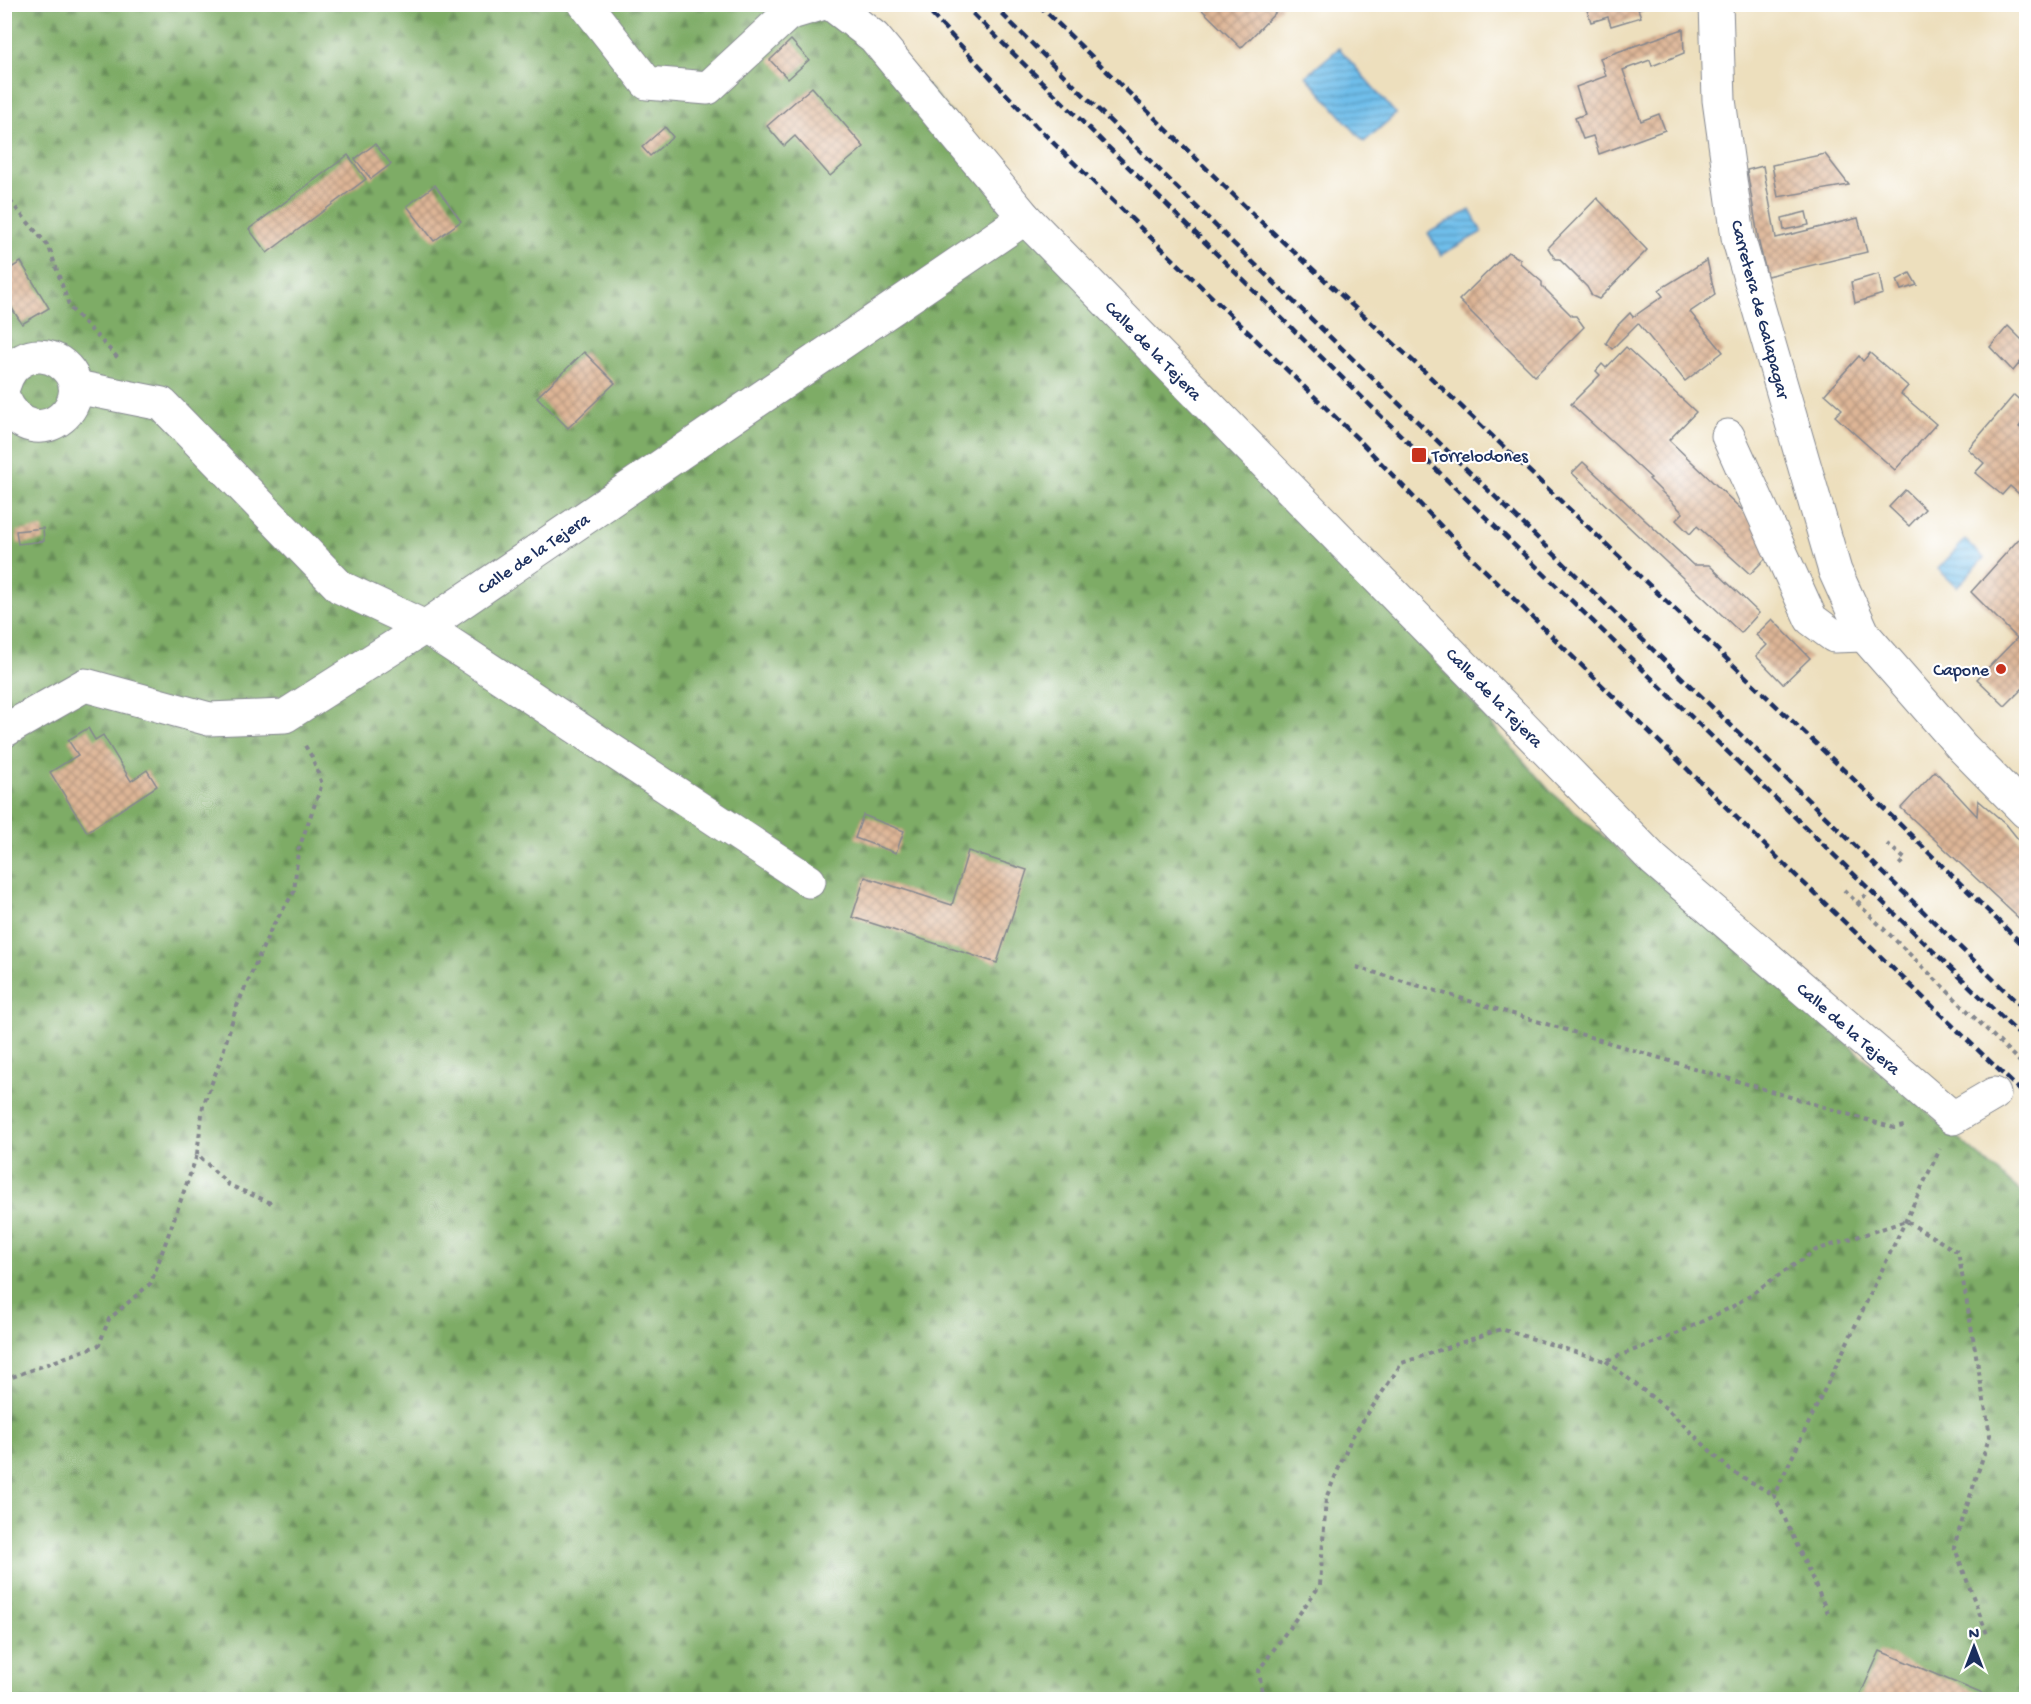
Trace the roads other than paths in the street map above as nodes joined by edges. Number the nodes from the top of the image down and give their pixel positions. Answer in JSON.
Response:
{"nodes":[{"id":1,"x":585,"y":4,"type":"edge"},
{"id":2,"x":821,"y":4,"type":"edge"},
{"id":3,"x":831,"y":4,"type":"edge"},
{"id":4,"x":1716,"y":4,"type":"edge"},
{"id":5,"x":1025,"y":218,"type":"junction"},
{"id":6,"x":4,"y":385,"type":"edge"},
{"id":7,"x":76,"y":387,"type":"junction"},
{"id":8,"x":4,"y":399,"type":"edge"},
{"id":9,"x":1728,"y":436,"type":"dead end"},
{"id":10,"x":425,"y":627,"type":"junction"},
{"id":11,"x":1864,"y":634,"type":"junction"},
{"id":12,"x":4,"y":731,"type":"edge"},
{"id":13,"x":2026,"y":812,"type":"edge"},
{"id":14,"x":808,"y":881,"type":"dead end"},
{"id":15,"x":1994,"y":1094,"type":"dead end"}],
"edges":[{"from":1,"to":2,"type":"street"},
{"from":3,"to":5,"type":"street","name":"Calle de la Tejera"},
{"from":4,"to":11,"type":"street","name":"Carretera de Galapagar"},
{"from":5,"to":10,"type":"street","name":"Calle de la Tejera"},
{"from":5,"to":15,"type":"street","name":"Calle de la Tejera"},
{"from":6,"to":7,"type":"street"},
{"from":7,"to":8,"type":"street"},
{"from":7,"to":10,"type":"street"},
{"from":9,"to":11,"type":"street"},
{"from":10,"to":12,"type":"street","name":"Calle de la Tejera"},
{"from":10,"to":14,"type":"street"},
{"from":11,"to":13,"type":"street","name":"Carretera de Galapagar"}]}
